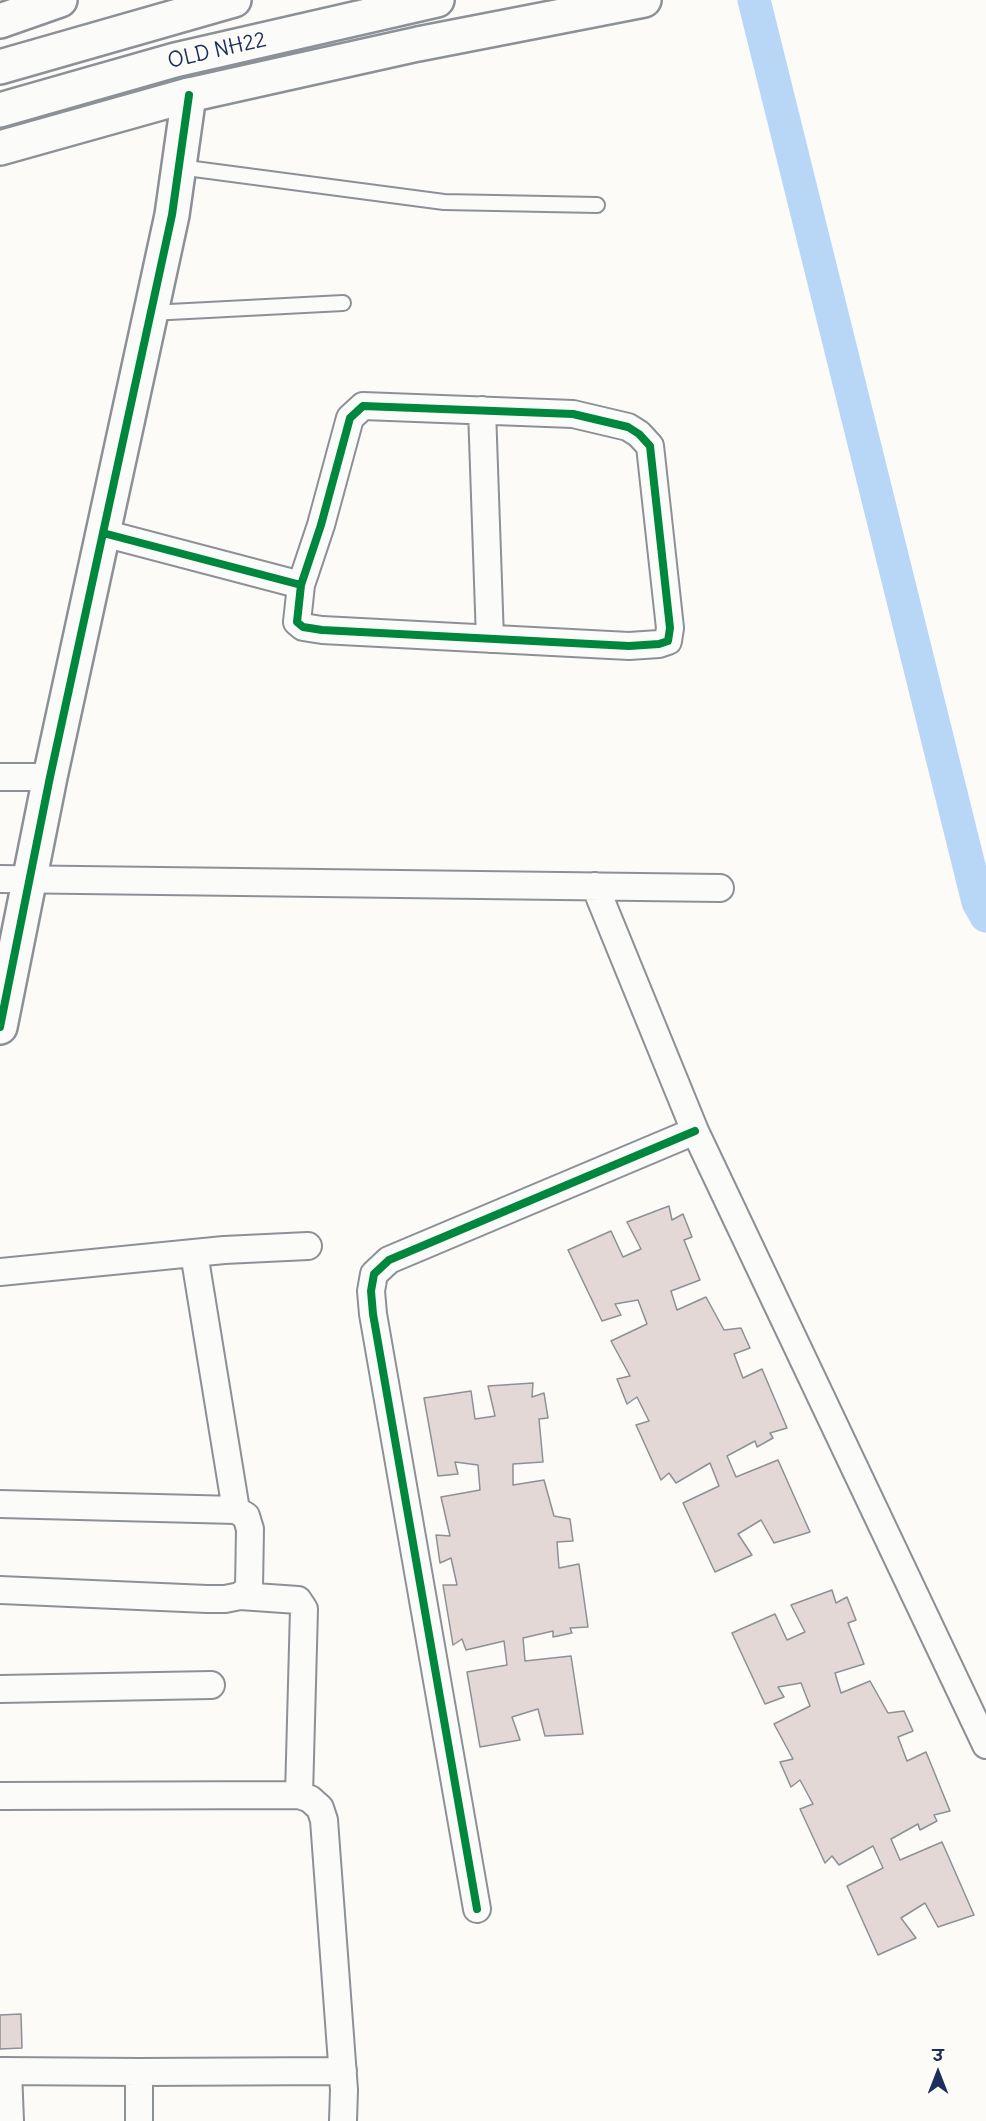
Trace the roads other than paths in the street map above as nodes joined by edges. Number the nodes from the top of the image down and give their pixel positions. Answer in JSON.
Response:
{"nodes":[{"id":1,"x":60,"y":0,"type":"edge"},
{"id":2,"x":234,"y":0,"type":"edge"},
{"id":3,"x":437,"y":0,"type":"edge"},
{"id":4,"x":644,"y":0,"type":"edge"},
{"id":5,"x":0,"y":21,"type":"edge"},
{"id":6,"x":0,"y":67,"type":"edge"},
{"id":7,"x":189,"y":95,"type":"junction"},
{"id":8,"x":0,"y":110,"type":"edge"},
{"id":9,"x":0,"y":148,"type":"edge"},
{"id":10,"x":179,"y":167,"type":"junction"},
{"id":11,"x":597,"y":205,"type":"dead end"},
{"id":12,"x":343,"y":303,"type":"dead end"},
{"id":13,"x":150,"y":313,"type":"junction"},
{"id":14,"x":482,"y":410,"type":"junction"},
{"id":15,"x":103,"y":533,"type":"junction"},
{"id":16,"x":301,"y":585,"type":"junction"},
{"id":17,"x":490,"y":639,"type":"junction"},
{"id":18,"x":0,"y":777,"type":"edge"},
{"id":19,"x":50,"y":777,"type":"junction"},
{"id":20,"x":15,"y":879,"type":"edge"},
{"id":21,"x":596,"y":886,"type":"junction"},
{"id":22,"x":720,"y":888,"type":"dead end"},
{"id":23,"x":0,"y":1027,"type":"edge"},
{"id":24,"x":695,"y":1131,"type":"junction"},
{"id":25,"x":308,"y":1246,"type":"dead end"},
{"id":26,"x":194,"y":1253,"type":"junction"},
{"id":27,"x":0,"y":1272,"type":"edge"},
{"id":28,"x":0,"y":1504,"type":"edge"},
{"id":29,"x":236,"y":1510,"type":"junction"},
{"id":30,"x":0,"y":1590,"type":"edge"},
{"id":31,"x":240,"y":1596,"type":"junction"},
{"id":32,"x":211,"y":1685,"type":"dead end"},
{"id":33,"x":0,"y":1689,"type":"edge"},
{"id":34,"x":986,"y":1745,"type":"edge"},
{"id":35,"x":299,"y":1795,"type":"junction"},
{"id":36,"x":0,"y":1796,"type":"edge"},
{"id":37,"x":477,"y":1909,"type":"dead end"},
{"id":38,"x":4,"y":2071,"type":"edge"},
{"id":39,"x":343,"y":2071,"type":"junction"},
{"id":40,"x":139,"y":2072,"type":"junction"},
{"id":41,"x":10,"y":2121,"type":"edge"},
{"id":42,"x":139,"y":2121,"type":"edge"},
{"id":43,"x":343,"y":2121,"type":"edge"}],
"edges":[{"from":1,"to":5,"type":"main road"},
{"from":2,"to":6,"type":"main road"},
{"from":3,"to":8,"type":"main road","name":"OLD NH22"},
{"from":4,"to":7,"type":"main road"},
{"from":7,"to":9,"type":"main road"},
{"from":7,"to":10,"type":"main road"},
{"from":10,"to":11,"type":"lane"},
{"from":10,"to":13,"type":"main road"},
{"from":12,"to":13,"type":"lane"},
{"from":13,"to":15,"type":"main road"},
{"from":14,"to":16,"type":"street"},
{"from":14,"to":17,"type":"street"},
{"from":14,"to":17,"type":"street"},
{"from":15,"to":16,"type":"street"},
{"from":15,"to":19,"type":"main road"},
{"from":16,"to":17,"type":"street"},
{"from":18,"to":19,"type":"street"},
{"from":19,"to":20,"type":"main road"},
{"from":20,"to":21,"type":"street"},
{"from":20,"to":23,"type":"main road"},
{"from":21,"to":22,"type":"street"},
{"from":21,"to":24,"type":"street"},
{"from":24,"to":34,"type":"street"},
{"from":24,"to":37,"type":"street"},
{"from":25,"to":26,"type":"street"},
{"from":26,"to":27,"type":"street"},
{"from":26,"to":29,"type":"street"},
{"from":28,"to":29,"type":"street"},
{"from":29,"to":31,"type":"street"},
{"from":30,"to":31,"type":"street"},
{"from":31,"to":35,"type":"street"},
{"from":32,"to":33,"type":"street"},
{"from":35,"to":36,"type":"street"},
{"from":35,"to":39,"type":"street"},
{"from":38,"to":40,"type":"street"},
{"from":38,"to":41,"type":"street"},
{"from":39,"to":40,"type":"street"},
{"from":39,"to":43,"type":"street"},
{"from":40,"to":42,"type":"street"}]}
